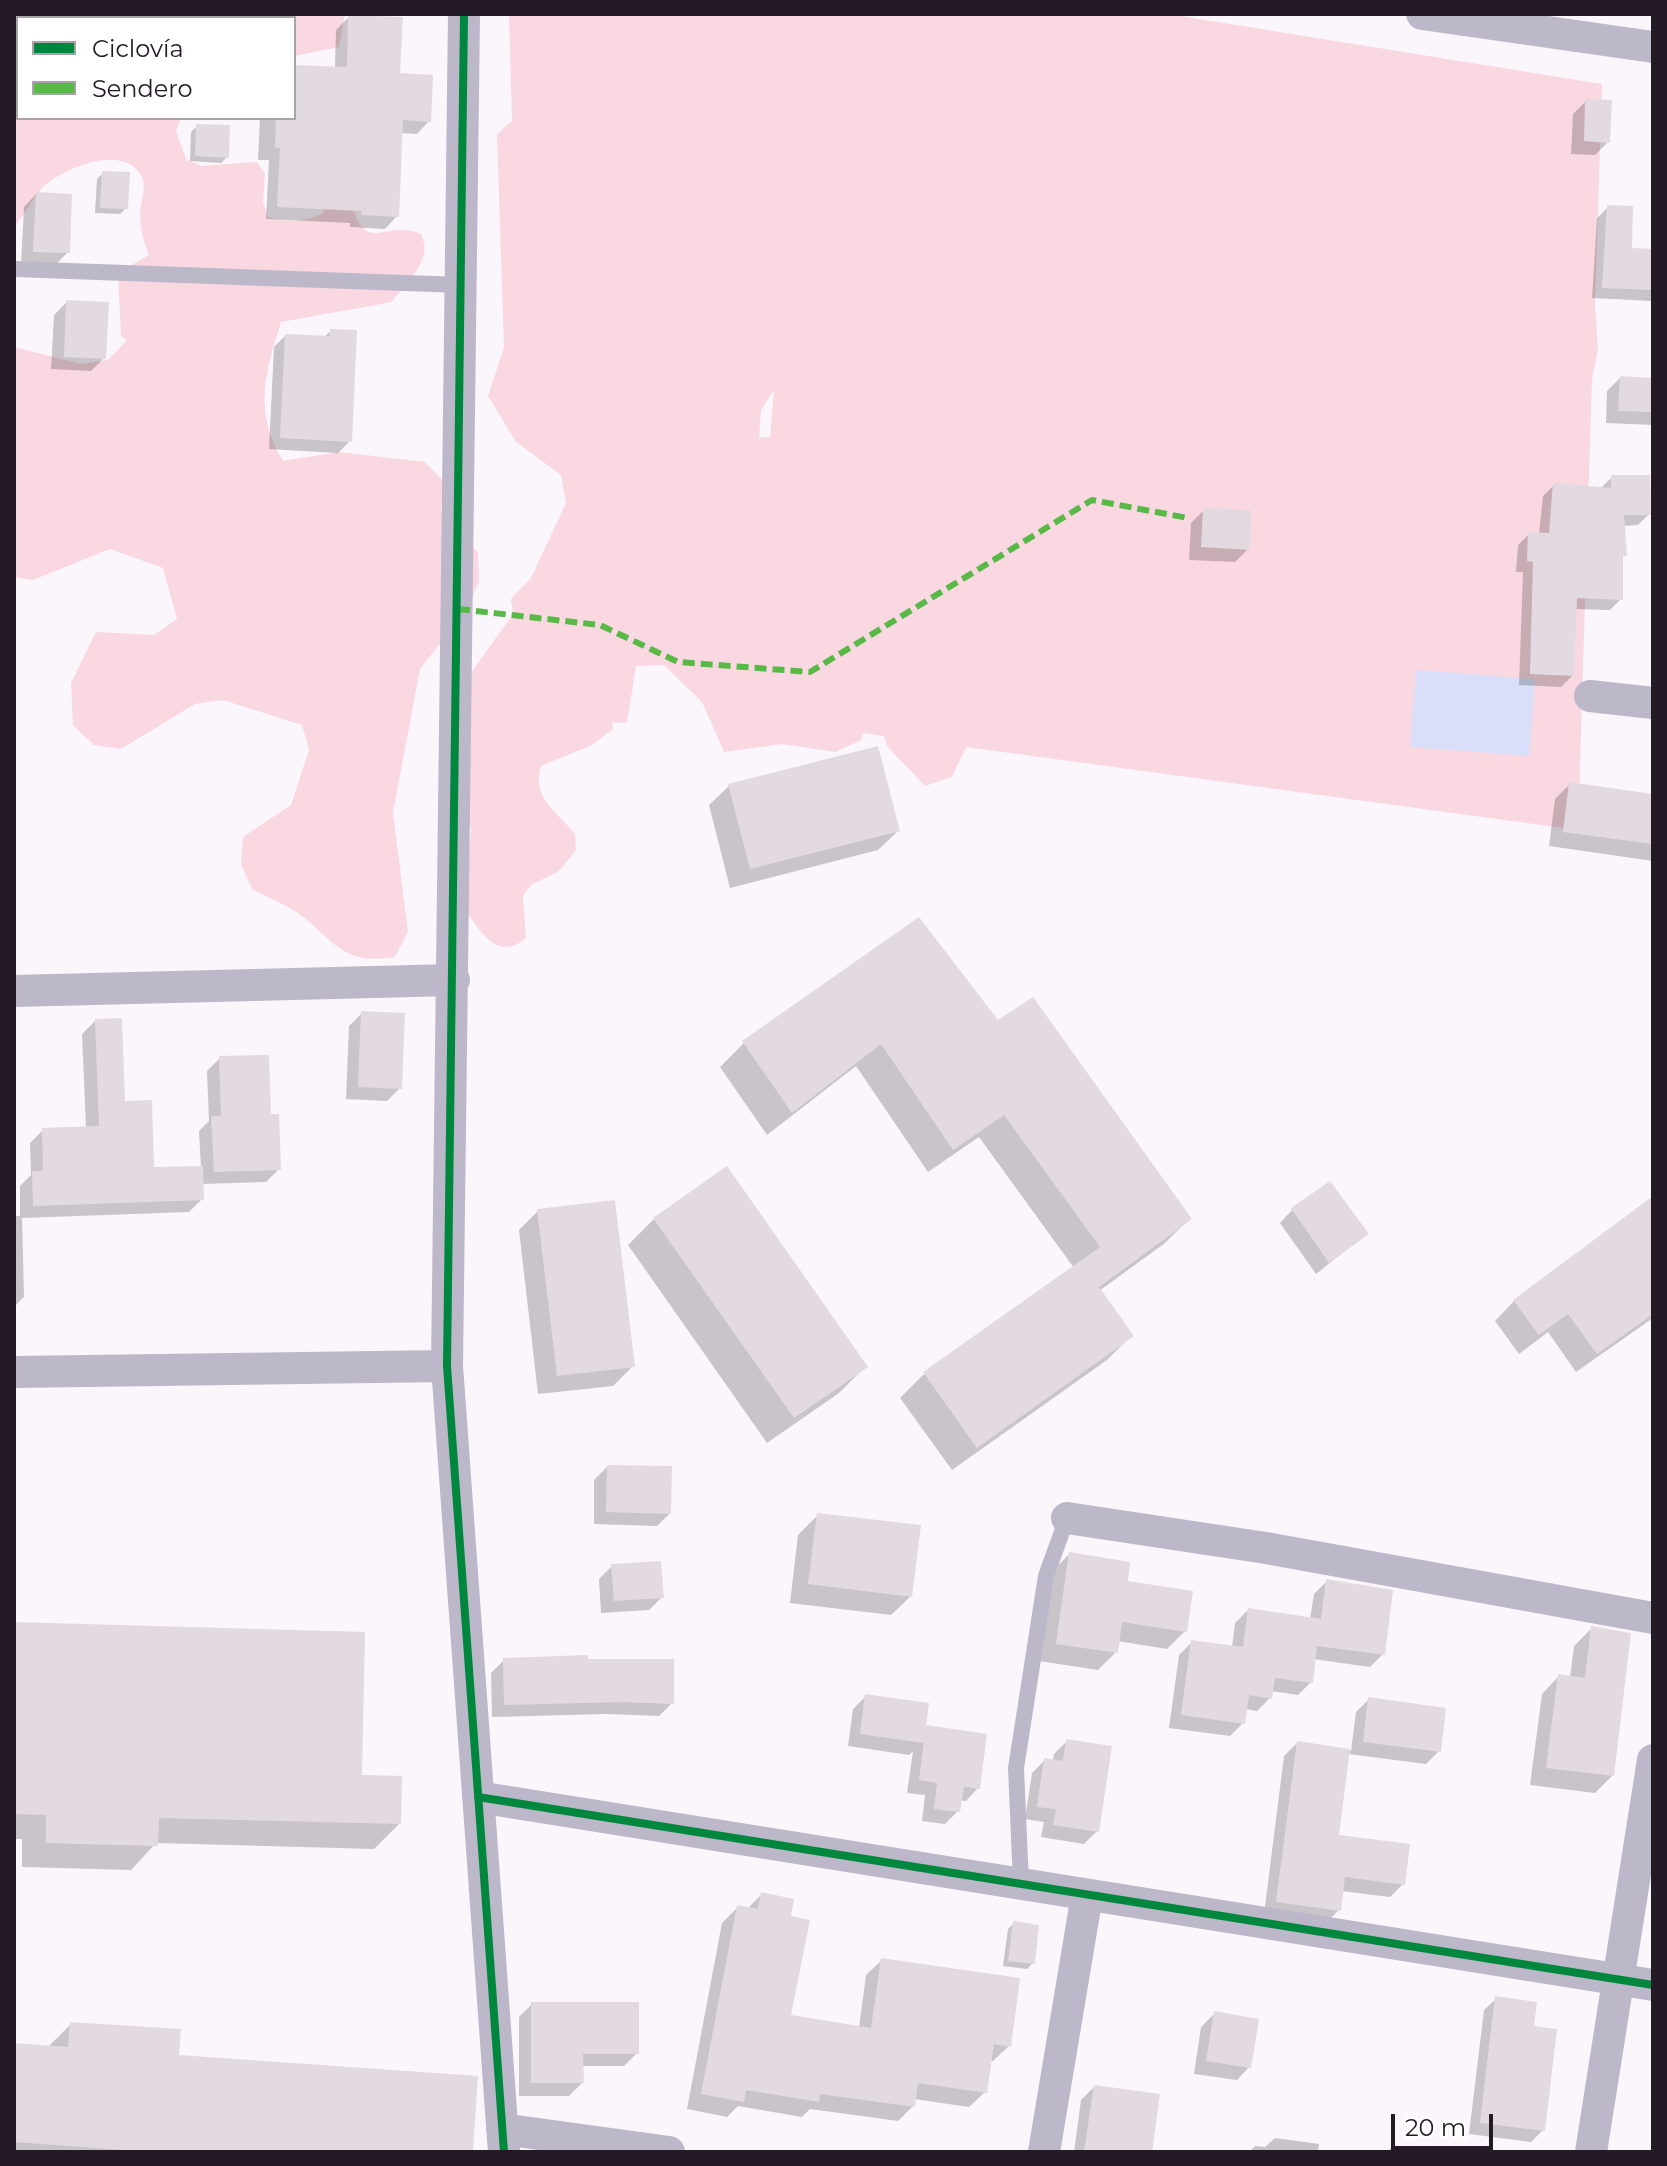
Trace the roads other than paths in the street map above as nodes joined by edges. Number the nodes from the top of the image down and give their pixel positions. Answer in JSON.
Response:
{"nodes":[{"id":1,"x":464,"y":14,"type":"edge"},
{"id":2,"x":1422,"y":14,"type":"edge"},
{"id":3,"x":1653,"y":47,"type":"edge"},
{"id":4,"x":14,"y":269,"type":"edge"},
{"id":5,"x":461,"y":285,"type":"junction"},
{"id":6,"x":1590,"y":696,"type":"dead end"},
{"id":7,"x":1653,"y":703,"type":"edge"},
{"id":8,"x":454,"y":980,"type":"junction"},
{"id":9,"x":14,"y":991,"type":"edge"},
{"id":10,"x":447,"y":1366,"type":"junction"},
{"id":11,"x":14,"y":1372,"type":"edge"},
{"id":12,"x":1067,"y":1518,"type":"joint"},
{"id":13,"x":1653,"y":1618,"type":"edge"},
{"id":14,"x":1653,"y":1760,"type":"edge"},
{"id":15,"x":478,"y":1797,"type":"junction"},
{"id":16,"x":1021,"y":1884,"type":"junction"},
{"id":17,"x":1087,"y":1895,"type":"junction"},
{"id":18,"x":1620,"y":1981,"type":"junction"},
{"id":19,"x":1653,"y":1985,"type":"edge"},
{"id":20,"x":503,"y":2140,"type":"edge"},
{"id":21,"x":669,"y":2152,"type":"edge"},
{"id":22,"x":1044,"y":2152,"type":"edge"},
{"id":23,"x":1591,"y":2152,"type":"edge"}],
"edges":[{"from":1,"to":5,"type":"street"},
{"from":2,"to":3,"type":"street"},
{"from":4,"to":5,"type":"lane"},
{"from":5,"to":8,"type":"street"},
{"from":6,"to":7,"type":"street"},
{"from":8,"to":9,"type":"street"},
{"from":8,"to":10,"type":"street"},
{"from":10,"to":11,"type":"street"},
{"from":10,"to":15,"type":"street"},
{"from":12,"to":13,"type":"street"},
{"from":12,"to":16,"type":"lane"},
{"from":14,"to":18,"type":"street"},
{"from":15,"to":16,"type":"street"},
{"from":15,"to":20,"type":"street"},
{"from":16,"to":17,"type":"street"},
{"from":17,"to":18,"type":"street"},
{"from":17,"to":22,"type":"street"},
{"from":18,"to":19,"type":"street"},
{"from":18,"to":23,"type":"street"},
{"from":20,"to":21,"type":"street"}]}
